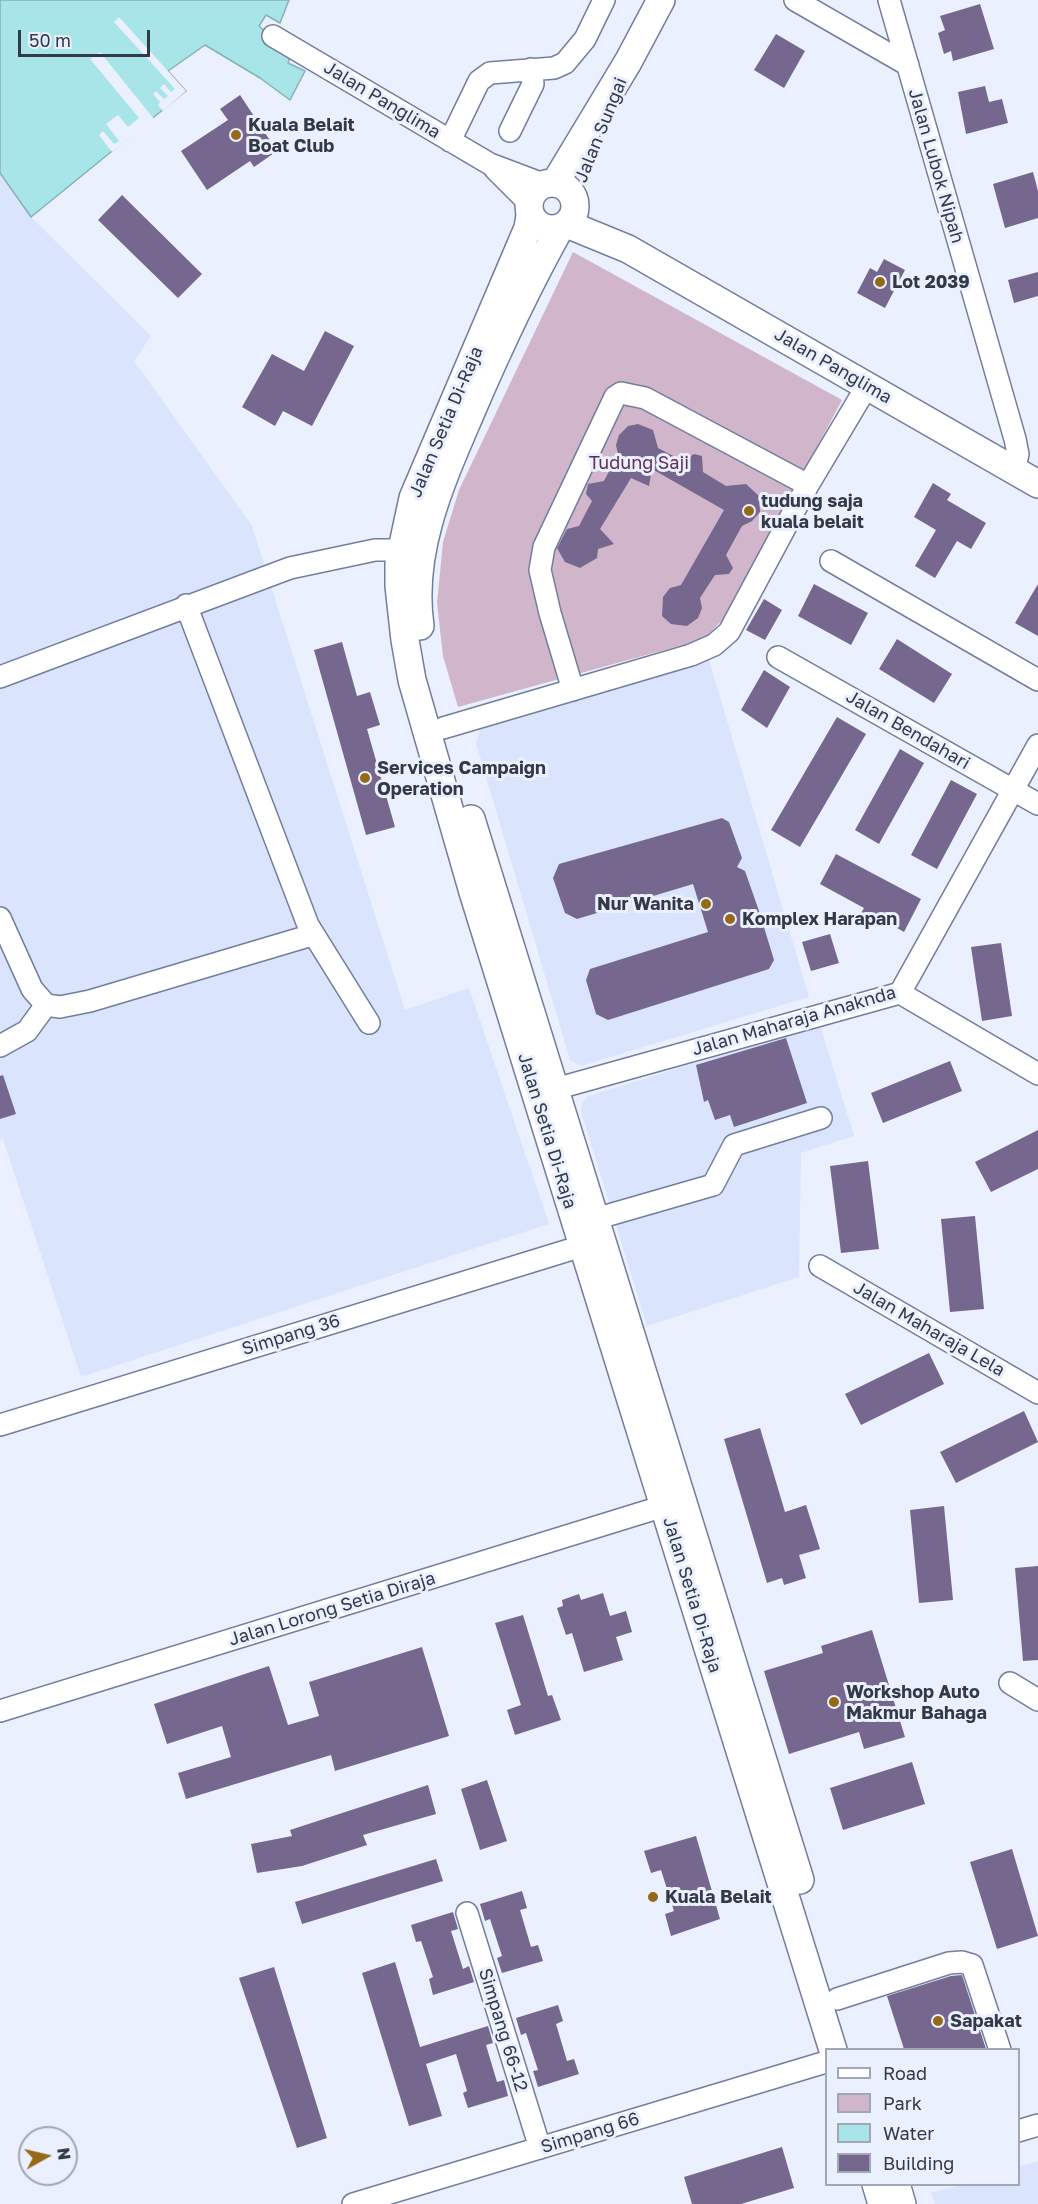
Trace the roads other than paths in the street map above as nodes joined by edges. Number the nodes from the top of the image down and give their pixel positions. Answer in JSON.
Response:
{"nodes":[{"id":1,"x":604,"y":0,"type":"edge"},
{"id":2,"x":661,"y":0,"type":"edge"},
{"id":3,"x":795,"y":0,"type":"edge"},
{"id":4,"x":889,"y":0,"type":"edge"},
{"id":5,"x":273,"y":36,"type":"dead end"},
{"id":6,"x":908,"y":64,"type":"junction"},
{"id":7,"x":531,"y":69,"type":"junction"},
{"id":8,"x":510,"y":130,"type":"dead end"},
{"id":9,"x":450,"y":141,"type":"junction"},
{"id":10,"x":554,"y":205,"type":"junction"},
{"id":11,"x":867,"y":386,"type":"junction"},
{"id":12,"x":1014,"y":470,"type":"junction"},
{"id":13,"x":808,"y":484,"type":"junction"},
{"id":14,"x":1038,"y":484,"type":"edge"},
{"id":15,"x":401,"y":550,"type":"junction"},
{"id":16,"x":831,"y":561,"type":"dead end"},
{"id":17,"x":186,"y":606,"type":"junction"},
{"id":18,"x":778,"y":657,"type":"dead end"},
{"id":19,"x":0,"y":677,"type":"edge"},
{"id":20,"x":1038,"y":680,"type":"edge"},
{"id":21,"x":573,"y":690,"type":"junction"},
{"id":22,"x":443,"y":728,"type":"junction"},
{"id":23,"x":1038,"y":745,"type":"edge"},
{"id":24,"x":1014,"y":790,"type":"junction"},
{"id":25,"x":1038,"y":804,"type":"edge"},
{"id":26,"x":0,"y":918,"type":"edge"},
{"id":27,"x":312,"y":935,"type":"junction"},
{"id":28,"x":900,"y":993,"type":"junction"},
{"id":29,"x":46,"y":1005,"type":"junction"},
{"id":30,"x":369,"y":1023,"type":"dead end"},
{"id":31,"x":0,"y":1046,"type":"edge"},
{"id":32,"x":1038,"y":1074,"type":"edge"},
{"id":33,"x":555,"y":1089,"type":"junction"},
{"id":34,"x":820,"y":1118,"type":"dead end"},
{"id":35,"x":596,"y":1219,"type":"junction"},
{"id":36,"x":582,"y":1246,"type":"junction"},
{"id":37,"x":820,"y":1266,"type":"dead end"},
{"id":38,"x":1038,"y":1393,"type":"edge"},
{"id":39,"x":0,"y":1425,"type":"edge"},
{"id":40,"x":664,"y":1506,"type":"junction"},
{"id":41,"x":1010,"y":1683,"type":"dead end"},
{"id":42,"x":1038,"y":1700,"type":"edge"},
{"id":43,"x":0,"y":1711,"type":"edge"},
{"id":44,"x":466,"y":1913,"type":"dead end"},
{"id":45,"x":837,"y":1999,"type":"junction"},
{"id":46,"x":834,"y":2048,"type":"edge"},
{"id":47,"x":853,"y":2048,"type":"edge"},
{"id":48,"x":1000,"y":2048,"type":"edge"},
{"id":49,"x":825,"y":2062,"type":"edge"},
{"id":50,"x":540,"y":2148,"type":"junction"},
{"id":51,"x":877,"y":2186,"type":"edge"},
{"id":52,"x":897,"y":2186,"type":"edge"},
{"id":53,"x":353,"y":2204,"type":"edge"},
{"id":54,"x":882,"y":2204,"type":"edge"},
{"id":55,"x":902,"y":2204,"type":"edge"}],
"edges":[{"from":1,"to":7,"type":"street"},
{"from":2,"to":10,"type":"main road","name":"Jalan Sungai"},
{"from":3,"to":6,"type":"street"},
{"from":4,"to":6,"type":"street","name":"Jalan Lubok Nipah"},
{"from":5,"to":9,"type":"street","name":"Jalan Panglima"},
{"from":6,"to":12,"type":"street","name":"Jalan Lubok Nipah"},
{"from":7,"to":8,"type":"street"},
{"from":7,"to":9,"type":"street"},
{"from":9,"to":10,"type":"street","name":"Jalan Panglima"},
{"from":10,"to":11,"type":"main road","name":"Jalan Panglima"},
{"from":10,"to":15,"type":"main road","name":"Jalan Setia Di-Raja"},
{"from":10,"to":22,"type":"main road","name":"Jalan Setia Di-Raja"},
{"from":11,"to":12,"type":"main road","name":"Jalan Panglima"},
{"from":11,"to":13,"type":"street"},
{"from":12,"to":14,"type":"main road","name":"Jalan Panglima"},
{"from":13,"to":21,"type":"street"},
{"from":13,"to":21,"type":"street"},
{"from":15,"to":17,"type":"street"},
{"from":15,"to":36,"type":"main road","name":"Jalan Setia Di-Raja"},
{"from":16,"to":20,"type":"street"},
{"from":17,"to":19,"type":"street"},
{"from":17,"to":27,"type":"street"},
{"from":18,"to":24,"type":"street","name":"Jalan Bendahari"},
{"from":21,"to":22,"type":"street"},
{"from":22,"to":33,"type":"main road","name":"Jalan Setia Di-Raja"},
{"from":23,"to":24,"type":"street","name":"Jalan Maharaja Anaknda"},
{"from":24,"to":25,"type":"street","name":"Jalan Bendahari"},
{"from":24,"to":28,"type":"street","name":"Jalan Maharaja Anaknda"},
{"from":26,"to":29,"type":"street"},
{"from":27,"to":29,"type":"street"},
{"from":27,"to":30,"type":"street"},
{"from":28,"to":32,"type":"street"},
{"from":28,"to":33,"type":"street","name":"Jalan Maharaja Anaknda"},
{"from":29,"to":31,"type":"street"},
{"from":33,"to":35,"type":"main road","name":"Jalan Setia Di-Raja"},
{"from":34,"to":35,"type":"street"},
{"from":35,"to":45,"type":"main road","name":"Jalan Setia Di-Raja"},
{"from":36,"to":39,"type":"street","name":"Simpang 36"},
{"from":36,"to":40,"type":"main road","name":"Jalan Setia Di-Raja"},
{"from":37,"to":38,"type":"street","name":"Jalan Maharaja Lela"},
{"from":40,"to":43,"type":"street","name":"Jalan Lorong Setia Diraja"},
{"from":40,"to":46,"type":"main road","name":"Jalan Setia Di-Raja"},
{"from":41,"to":42,"type":"street"},
{"from":44,"to":50,"type":"street","name":"Simpang 66-12"},
{"from":45,"to":47,"type":"main road","name":"Jalan Setia Di-Raja"},
{"from":45,"to":48,"type":"street"},
{"from":49,"to":50,"type":"street","name":"Simpang 66"},
{"from":50,"to":53,"type":"street","name":"Simpang 66"},
{"from":51,"to":54,"type":"main road"},
{"from":52,"to":55,"type":"main road"}]}
